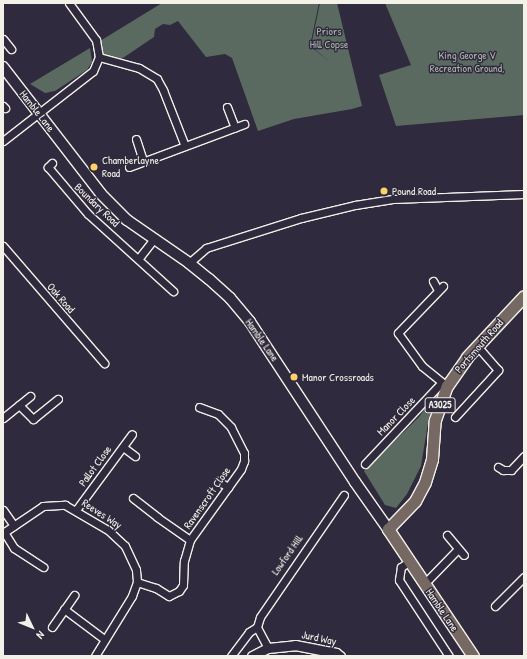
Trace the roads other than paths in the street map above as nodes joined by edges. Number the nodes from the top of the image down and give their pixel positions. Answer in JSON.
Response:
{"nodes":[{"id":1,"x":69,"y":3,"type":"edge"},
{"id":2,"x":3,"y":39,"type":"edge"},
{"id":3,"x":11,"y":49,"type":"dead end"},
{"id":4,"x":99,"y":57,"type":"junction"},
{"id":5,"x":3,"y":67,"type":"edge"},
{"id":6,"x":227,"y":107,"type":"dead end"},
{"id":7,"x":38,"y":112,"type":"junction"},
{"id":8,"x":244,"y":124,"type":"dead end"},
{"id":9,"x":235,"y":128,"type":"junction"},
{"id":10,"x":136,"y":139,"type":"dead end"},
{"id":11,"x":3,"y":140,"type":"edge"},
{"id":12,"x":185,"y":146,"type":"junction"},
{"id":13,"x":143,"y":161,"type":"junction"},
{"id":14,"x":52,"y":163,"type":"dead end"},
{"id":15,"x":129,"y":167,"type":"dead end"},
{"id":16,"x":524,"y":194,"type":"edge"},
{"id":17,"x":154,"y":240,"type":"junction"},
{"id":18,"x":3,"y":246,"type":"edge"},
{"id":19,"x":139,"y":258,"type":"junction"},
{"id":20,"x":189,"y":263,"type":"junction"},
{"id":21,"x":433,"y":281,"type":"dead end"},
{"id":22,"x":173,"y":291,"type":"dead end"},
{"id":23,"x":524,"y":296,"type":"edge"},
{"id":24,"x":477,"y":346,"type":"junction"},
{"id":25,"x":104,"y":363,"type":"dead end"},
{"id":26,"x":444,"y":385,"type":"junction"},
{"id":27,"x":30,"y":396,"type":"dead end"},
{"id":28,"x":58,"y":399,"type":"dead end"},
{"id":29,"x":19,"y":405,"type":"junction"},
{"id":30,"x":199,"y":407,"type":"dead end"},
{"id":31,"x":455,"y":417,"type":"dead end"},
{"id":32,"x":3,"y":418,"type":"edge"},
{"id":33,"x":132,"y":434,"type":"dead end"},
{"id":34,"x":123,"y":447,"type":"junction"},
{"id":35,"x":135,"y":456,"type":"dead end"},
{"id":36,"x":524,"y":456,"type":"edge"},
{"id":37,"x":365,"y":464,"type":"dead end"},
{"id":38,"x":498,"y":466,"type":"dead end"},
{"id":39,"x":218,"y":481,"type":"dead end"},
{"id":40,"x":228,"y":487,"type":"junction"},
{"id":41,"x":134,"y":498,"type":"dead end"},
{"id":42,"x":344,"y":500,"type":"dead end"},
{"id":43,"x":3,"y":510,"type":"edge"},
{"id":44,"x":76,"y":510,"type":"junction"},
{"id":45,"x":14,"y":526,"type":"junction"},
{"id":46,"x":388,"y":529,"type":"junction"},
{"id":47,"x":4,"y":533,"type":"edge"},
{"id":48,"x":447,"y":535,"type":"dead end"},
{"id":49,"x":190,"y":540,"type":"junction"},
{"id":50,"x":458,"y":550,"type":"junction"},
{"id":51,"x":464,"y":555,"type":"dead end"},
{"id":52,"x":410,"y":561,"type":"junction"},
{"id":53,"x":43,"y":567,"type":"dead end"},
{"id":54,"x":524,"y":577,"type":"edge"},
{"id":55,"x":137,"y":582,"type":"junction"},
{"id":56,"x":425,"y":584,"type":"junction"},
{"id":57,"x":74,"y":595,"type":"dead end"},
{"id":58,"x":495,"y":606,"type":"dead end"},
{"id":59,"x":64,"y":609,"type":"junction"},
{"id":60,"x":52,"y":626,"type":"dead end"},
{"id":61,"x":257,"y":626,"type":"junction"},
{"id":62,"x":104,"y":639,"type":"junction"},
{"id":63,"x":268,"y":648,"type":"junction"},
{"id":64,"x":95,"y":656,"type":"edge"},
{"id":65,"x":231,"y":656,"type":"edge"},
{"id":66,"x":252,"y":656,"type":"edge"},
{"id":67,"x":340,"y":656,"type":"edge"},
{"id":68,"x":449,"y":656,"type":"edge"},
{"id":69,"x":473,"y":656,"type":"edge"}],
"edges":[{"from":1,"to":4,"type":"street"},
{"from":2,"to":3,"type":"street"},
{"from":4,"to":7,"type":"street"},
{"from":4,"to":12,"type":"street"},
{"from":5,"to":7,"type":"main road","name":"Hamble Lane"},
{"from":6,"to":9,"type":"street"},
{"from":7,"to":11,"type":"street"},
{"from":7,"to":17,"type":"main road","name":"Hamble Lane"},
{"from":8,"to":9,"type":"street"},
{"from":9,"to":12,"type":"street"},
{"from":10,"to":13,"type":"street"},
{"from":12,"to":13,"type":"street"},
{"from":13,"to":15,"type":"street"},
{"from":14,"to":19,"type":"street","name":"Boundary Road"},
{"from":16,"to":20,"type":"street"},
{"from":17,"to":19,"type":"street"},
{"from":17,"to":20,"type":"main road","name":"Hamble Lane"},
{"from":18,"to":25,"type":"street","name":"Oak Road"},
{"from":19,"to":22,"type":"street","name":"Boundary Road"},
{"from":20,"to":46,"type":"main road","name":"Hamble Lane"},
{"from":21,"to":26,"type":"street"},
{"from":23,"to":24,"type":"main road","name":"Portsmouth Road","number":"A3025"},
{"from":24,"to":26,"type":"main road","name":"Portsmouth Road","number":"A3025"},
{"from":24,"to":31,"type":"street"},
{"from":26,"to":37,"type":"street","name":"Manor Close"},
{"from":26,"to":46,"type":"main road","name":"Portsmouth Road","number":"A3025"},
{"from":27,"to":29,"type":"street"},
{"from":28,"to":29,"type":"street"},
{"from":29,"to":32,"type":"street"},
{"from":30,"to":40,"type":"street","name":"Ravenscroft Close"},
{"from":33,"to":34,"type":"street","name":"Pallot Close"},
{"from":34,"to":35,"type":"street"},
{"from":34,"to":44,"type":"street","name":"Pallot Close"},
{"from":36,"to":38,"type":"street"},
{"from":39,"to":40,"type":"street"},
{"from":40,"to":49,"type":"street","name":"Ravenscroft Close"},
{"from":41,"to":49,"type":"street","name":"Ravenscroft Close"},
{"from":42,"to":61,"type":"street","name":"Lowford Hill"},
{"from":43,"to":45,"type":"street"},
{"from":44,"to":45,"type":"street","name":"Reeves Way"},
{"from":44,"to":55,"type":"street","name":"Reeves Way"},
{"from":45,"to":47,"type":"street","name":"Reeves Way"},
{"from":46,"to":52,"type":"main road","name":"Hamble Lane"},
{"from":47,"to":53,"type":"street"},
{"from":48,"to":50,"type":"street"},
{"from":49,"to":55,"type":"street","name":"Ravenscroft Close"},
{"from":50,"to":51,"type":"street"},
{"from":50,"to":56,"type":"street"},
{"from":52,"to":56,"type":"main road","name":"Hamble Lane"},
{"from":52,"to":68,"type":"street"},
{"from":54,"to":58,"type":"street"},
{"from":55,"to":62,"type":"street"},
{"from":56,"to":69,"type":"main road","name":"Hamble Lane"},
{"from":57,"to":59,"type":"street"},
{"from":59,"to":60,"type":"street"},
{"from":59,"to":62,"type":"street"},
{"from":61,"to":63,"type":"street"},
{"from":61,"to":65,"type":"street","name":"Lowford Hill"},
{"from":62,"to":64,"type":"street"},
{"from":63,"to":66,"type":"street"},
{"from":63,"to":67,"type":"street","name":"Jurd Way"}]}
